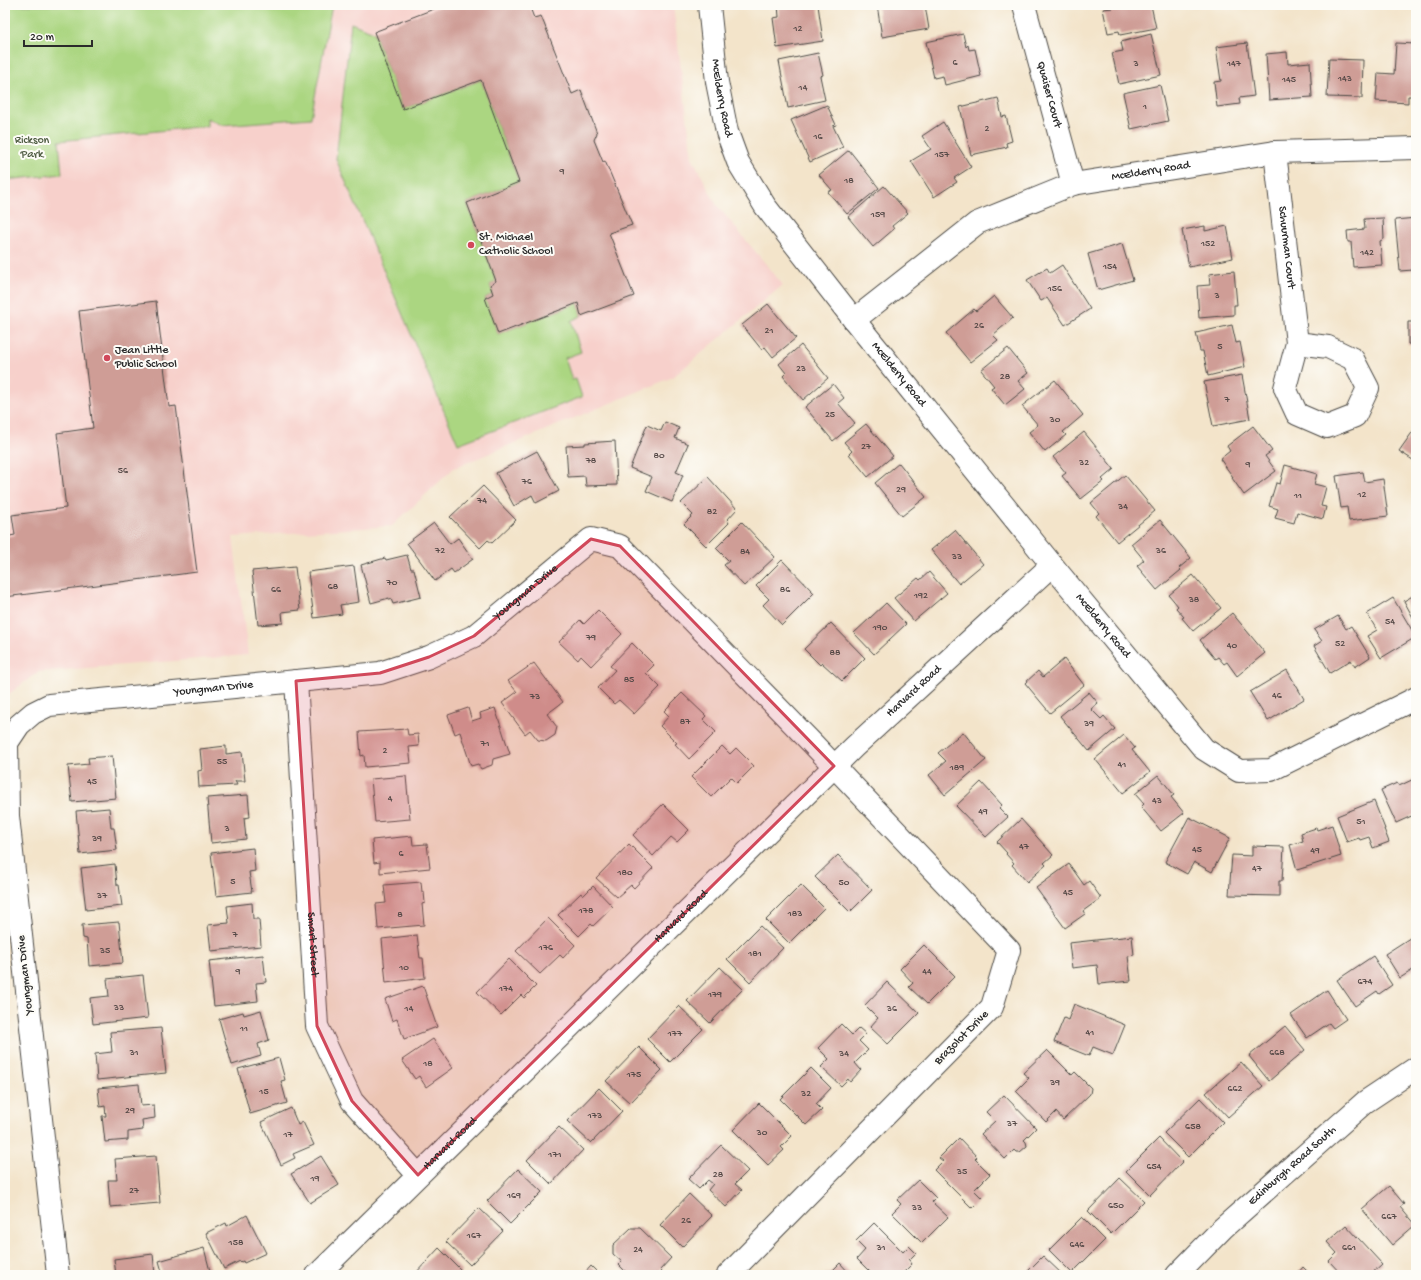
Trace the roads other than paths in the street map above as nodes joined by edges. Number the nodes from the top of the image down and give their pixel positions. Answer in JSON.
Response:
{"nodes":[{"id":1,"x":709,"y":5,"type":"edge"},
{"id":2,"x":1024,"y":5,"type":"edge"},
{"id":3,"x":1416,"y":148,"type":"edge"},
{"id":4,"x":1275,"y":152,"type":"junction"},
{"id":5,"x":1073,"y":184,"type":"junction"},
{"id":6,"x":854,"y":320,"type":"junction"},
{"id":7,"x":1297,"y":343,"type":"dead end"},
{"id":8,"x":1052,"y":565,"type":"junction"},
{"id":9,"x":296,"y":681,"type":"junction"},
{"id":10,"x":1416,"y":698,"type":"edge"},
{"id":11,"x":834,"y":766,"type":"junction"},
{"id":12,"x":1416,"y":1068,"type":"edge"},
{"id":13,"x":418,"y":1175,"type":"junction"},
{"id":14,"x":58,"y":1275,"type":"edge"},
{"id":15,"x":317,"y":1275,"type":"edge"},
{"id":16,"x":728,"y":1275,"type":"edge"},
{"id":17,"x":1177,"y":1275,"type":"edge"}],
"edges":[{"from":1,"to":6,"type":"street","name":"McElderry Road"},
{"from":2,"to":5,"type":"street","name":"Quaiser Court"},
{"from":3,"to":4,"type":"street","name":"McElderry Road"},
{"from":4,"to":5,"type":"street","name":"McElderry Road"},
{"from":4,"to":7,"type":"street","name":"Schuurman Court"},
{"from":5,"to":6,"type":"street","name":"McElderry Road"},
{"from":6,"to":8,"type":"street","name":"McElderry Road"},
{"from":8,"to":10,"type":"street","name":"McElderry Road"},
{"from":8,"to":11,"type":"street","name":"Harvard Road"},
{"from":9,"to":11,"type":"street","name":"Youngman Drive"},
{"from":9,"to":13,"type":"street","name":"Smart Street"},
{"from":9,"to":14,"type":"street","name":"Youngman Drive"},
{"from":11,"to":13,"type":"street","name":"Harvard Road"},
{"from":11,"to":16,"type":"street","name":"Brazolot Drive"},
{"from":12,"to":17,"type":"street","name":"Edinburgh Road South"},
{"from":13,"to":15,"type":"street","name":"Harvard Road"}]}
